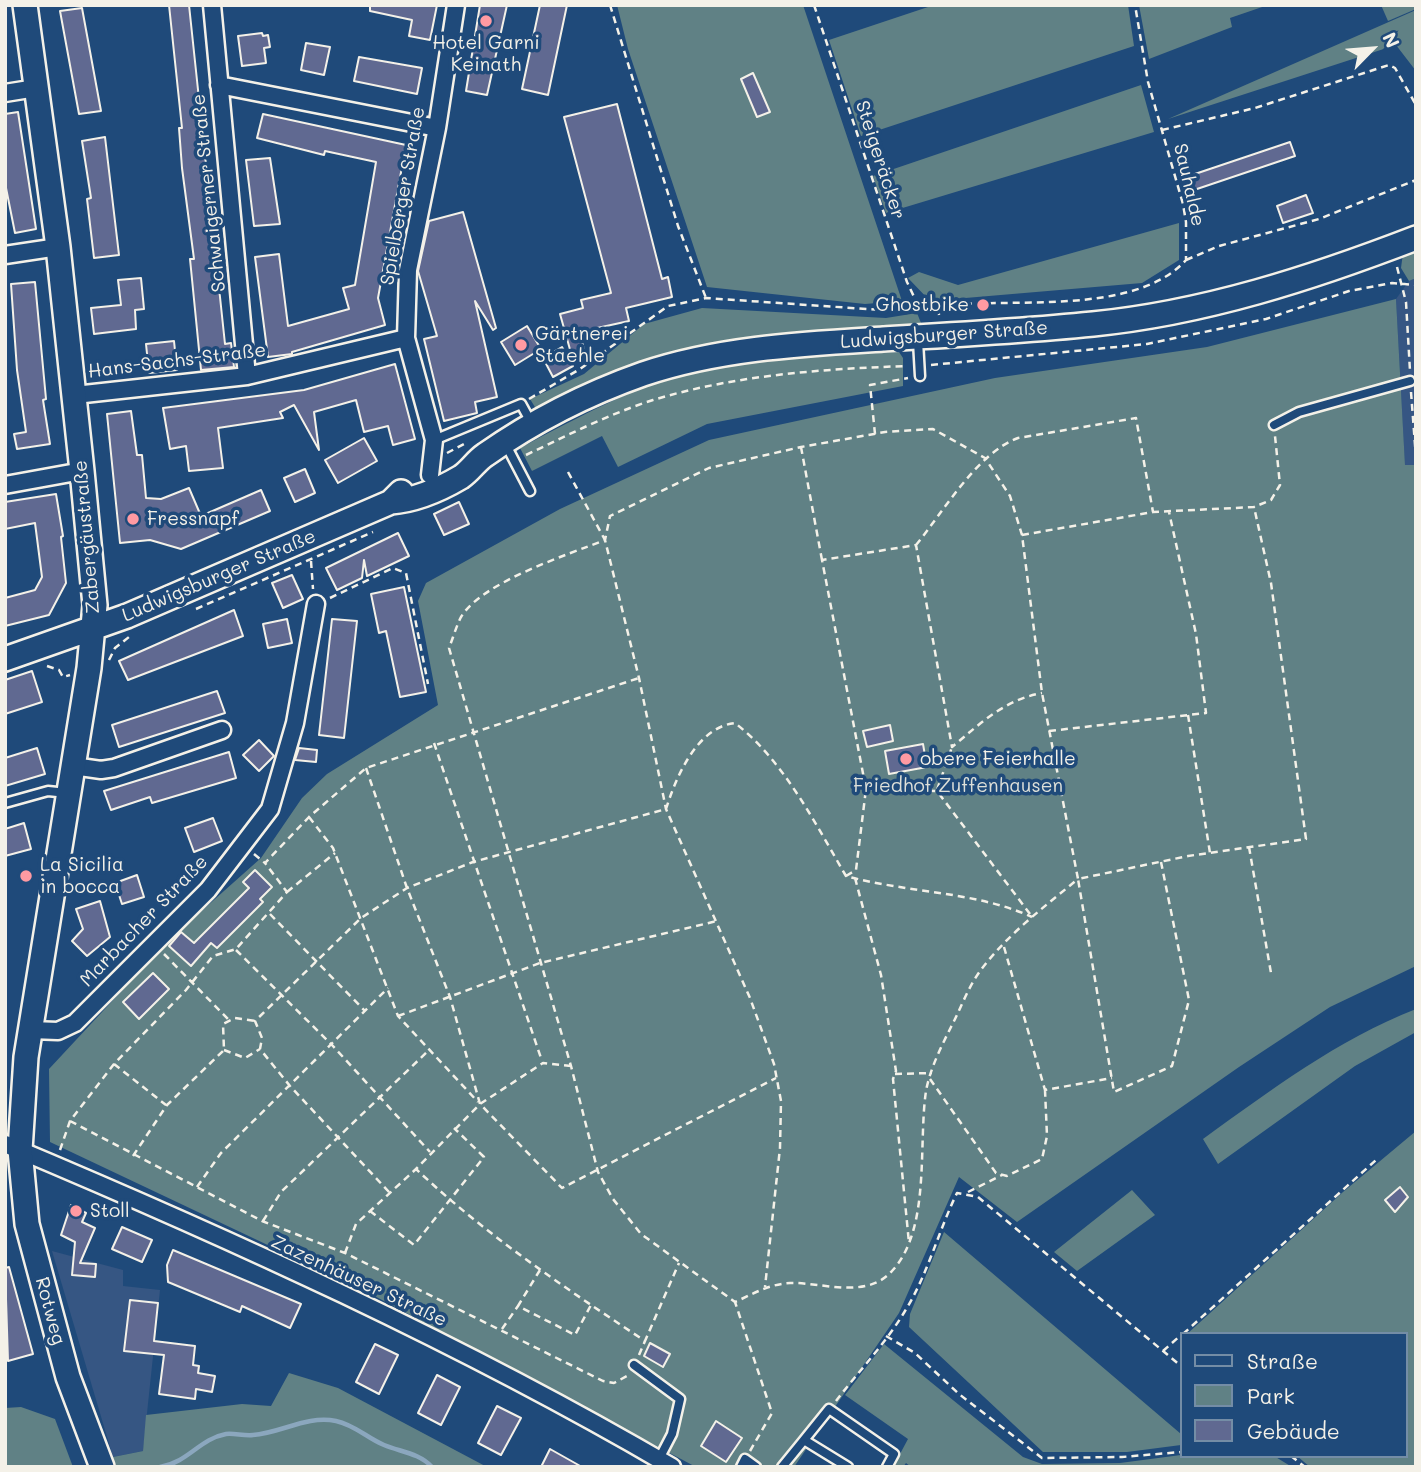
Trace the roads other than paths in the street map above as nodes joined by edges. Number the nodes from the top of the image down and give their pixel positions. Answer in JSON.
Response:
{"nodes":[{"id":1,"x":25,"y":5,"type":"edge"},
{"id":2,"x":212,"y":5,"type":"edge"},
{"id":3,"x":456,"y":5,"type":"edge"},
{"id":4,"x":219,"y":85,"type":"junction"},
{"id":5,"x":36,"y":88,"type":"junction"},
{"id":6,"x":5,"y":93,"type":"edge"},
{"id":7,"x":437,"y":128,"type":"junction"},
{"id":8,"x":1416,"y":237,"type":"edge"},
{"id":9,"x":58,"y":247,"type":"junction"},
{"id":10,"x":5,"y":255,"type":"edge"},
{"id":11,"x":918,"y":337,"type":"junction"},
{"id":12,"x":406,"y":338,"type":"junction"},
{"id":13,"x":247,"y":376,"type":"junction"},
{"id":14,"x":920,"y":376,"type":"road end"},
{"id":15,"x":1410,"y":381,"type":"dead end"},
{"id":16,"x":75,"y":395,"type":"junction"},
{"id":17,"x":1274,"y":425,"type":"road end"},
{"id":18,"x":533,"y":427,"type":"junction"},
{"id":19,"x":510,"y":452,"type":"junction"},
{"id":20,"x":483,"y":456,"type":"junction"},
{"id":21,"x":432,"y":457,"type":"junction"},
{"id":22,"x":82,"y":471,"type":"junction"},
{"id":23,"x":5,"y":485,"type":"edge"},
{"id":24,"x":530,"y":491,"type":"dead end"},
{"id":25,"x":391,"y":502,"type":"junction"},
{"id":26,"x":316,"y":604,"type":"road end"},
{"id":27,"x":94,"y":629,"type":"junction"},
{"id":28,"x":5,"y":659,"type":"edge"},
{"id":29,"x":222,"y":730,"type":"dead end"},
{"id":30,"x":73,"y":766,"type":"junction"},
{"id":31,"x":68,"y":793,"type":"junction"},
{"id":32,"x":5,"y":803,"type":"edge"},
{"id":33,"x":31,"y":1030,"type":"junction"},
{"id":34,"x":13,"y":1104,"type":"edge"},
{"id":35,"x":13,"y":1147,"type":"edge"},
{"id":36,"x":634,"y":1365,"type":"road end"},
{"id":37,"x":804,"y":1440,"type":"junction"},
{"id":38,"x":665,"y":1463,"type":"edge"},
{"id":39,"x":743,"y":1463,"type":"edge"},
{"id":40,"x":101,"y":1464,"type":"edge"},
{"id":41,"x":756,"y":1467,"type":"edge"},
{"id":42,"x":782,"y":1467,"type":"edge"},
{"id":43,"x":848,"y":1467,"type":"edge"},
{"id":44,"x":887,"y":1467,"type":"edge"}],
"edges":[{"from":1,"to":5,"type":"main road","name":"Zabergäustraße"},
{"from":2,"to":4,"type":"street","name":"Schwaigerner Straße"},
{"from":3,"to":7,"type":"street","name":"Spielberger Straße"},
{"from":4,"to":7,"type":"street"},
{"from":4,"to":13,"type":"street","name":"Schwaigerner Straße"},
{"from":5,"to":6,"type":"street"},
{"from":5,"to":9,"type":"main road","name":"Zabergäustraße"},
{"from":7,"to":12,"type":"street","name":"Spielberger Straße"},
{"from":8,"to":11,"type":"main road","name":"Ludwigsburger Straße"},
{"from":9,"to":10,"type":"street"},
{"from":9,"to":16,"type":"main road","name":"Zabergäustraße"},
{"from":11,"to":14,"type":"lane"},
{"from":11,"to":18,"type":"main road","name":"Ludwigsburger Straße"},
{"from":12,"to":13,"type":"street","name":"Hans-Sachs-Straße"},
{"from":12,"to":21,"type":"street","name":"Spielberger Straße"},
{"from":13,"to":16,"type":"street","name":"Hans-Sachs-Straße"},
{"from":15,"to":17,"type":"lane"},
{"from":16,"to":22,"type":"main road","name":"Zabergäustraße"},
{"from":18,"to":19,"type":"main road","name":"Ludwigsburger Straße"},
{"from":18,"to":21,"type":"lane"},
{"from":19,"to":20,"type":"main road","name":"Ludwigsburger Straße"},
{"from":19,"to":24,"type":"lane"},
{"from":20,"to":21,"type":"main road","name":"Ludwigsburger Straße"},
{"from":20,"to":25,"type":"main road","name":"Ludwigsburger Straße"},
{"from":21,"to":25,"type":"main road","name":"Ludwigsburger Straße"},
{"from":22,"to":23,"type":"street"},
{"from":22,"to":27,"type":"main road","name":"Zabergäustraße"},
{"from":25,"to":27,"type":"main road","name":"Ludwigsburger Straße"},
{"from":26,"to":33,"type":"street","name":"Marbacher Straße"},
{"from":27,"to":28,"type":"main road","name":"Ludwigsburger Straße"},
{"from":27,"to":30,"type":"main road","name":"Zabergäustraße"},
{"from":29,"to":30,"type":"street"},
{"from":30,"to":31,"type":"main road","name":"Zabergäustraße"},
{"from":31,"to":32,"type":"lane"},
{"from":31,"to":33,"type":"main road","name":"Zabergäustraße"},
{"from":33,"to":34,"type":"main road","name":"Zabergäustraße"},
{"from":34,"to":35,"type":"main road","name":"Zabergäustraße"},
{"from":35,"to":38,"type":"street","name":"Zazenhäuser Straße"},
{"from":35,"to":40,"type":"main road","name":"Rotweg"},
{"from":36,"to":38,"type":"lane"},
{"from":37,"to":42,"type":"lane"},
{"from":37,"to":43,"type":"lane"},
{"from":37,"to":44,"type":"lane"},
{"from":39,"to":41,"type":"lane"}]}
